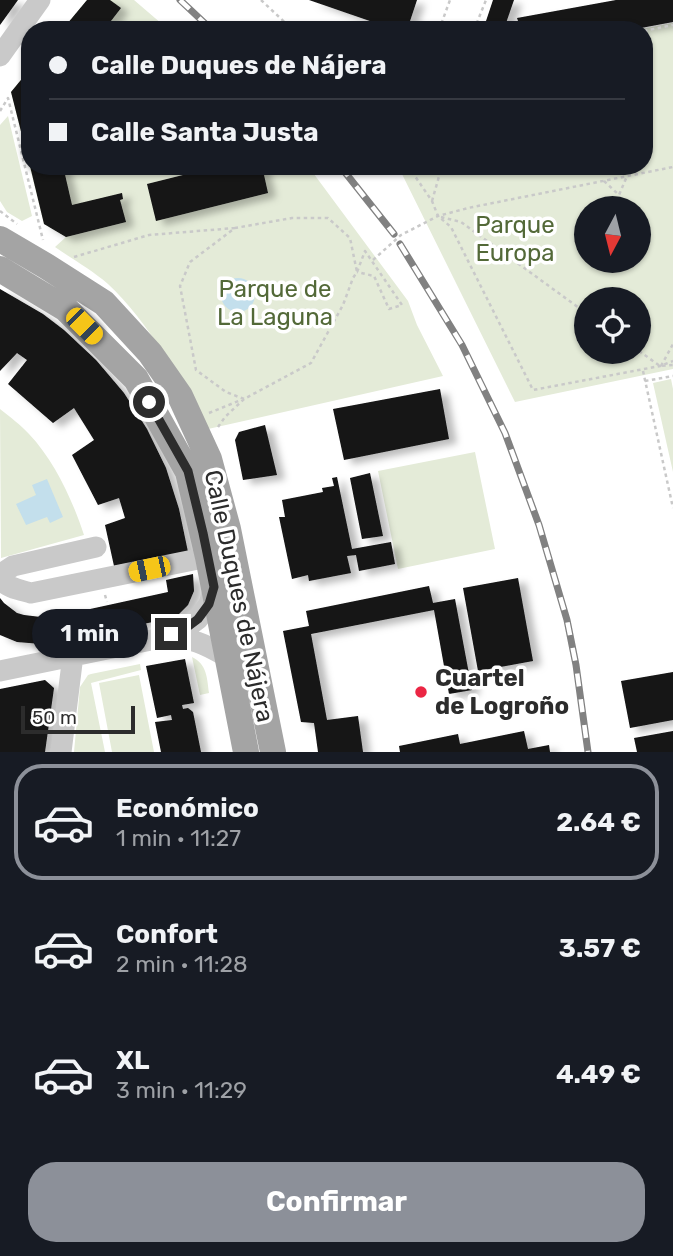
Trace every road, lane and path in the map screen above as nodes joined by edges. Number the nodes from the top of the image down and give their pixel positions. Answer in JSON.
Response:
{"nodes":[{"id":1,"x":40,"y":0,"type":"edge"},
{"id":2,"x":261,"y":0,"type":"edge"},
{"id":3,"x":450,"y":0,"type":"edge"},
{"id":4,"x":485,"y":0,"type":"edge"},
{"id":5,"x":25,"y":21,"type":"edge"},
{"id":6,"x":283,"y":21,"type":"edge"},
{"id":7,"x":442,"y":21,"type":"edge"},
{"id":8,"x":477,"y":21,"type":"edge"},
{"id":9,"x":673,"y":25,"type":"edge"},
{"id":10,"x":21,"y":27,"type":"edge"},
{"id":11,"x":653,"y":29,"type":"edge"},
{"id":12,"x":0,"y":56,"type":"edge"},
{"id":13,"x":0,"y":111,"type":"edge"},
{"id":14,"x":21,"y":151,"type":"edge"},
{"id":15,"x":673,"y":167,"type":"edge"},
{"id":16,"x":653,"y":171,"type":"edge"},
{"id":17,"x":27,"y":175,"type":"edge"},
{"id":18,"x":414,"y":175,"type":"edge"},
{"id":19,"x":439,"y":175,"type":"edge"},
{"id":20,"x":632,"y":175,"type":"edge"},
{"id":21,"x":627,"y":176,"type":"junction"},
{"id":22,"x":604,"y":181,"type":"junction"},
{"id":23,"x":432,"y":201,"type":"junction"},
{"id":24,"x":0,"y":211,"type":"edge"},
{"id":25,"x":438,"y":216,"type":"junction"},
{"id":26,"x":235,"y":228,"type":"junction"},
{"id":27,"x":11,"y":233,"type":"edge"},
{"id":28,"x":32,"y":233,"type":"dead end"},
{"id":29,"x":71,"y":258,"type":"dead end"},
{"id":30,"x":372,"y":261,"type":"junction"},
{"id":31,"x":0,"y":269,"type":"edge"},
{"id":32,"x":357,"y":272,"type":"junction"},
{"id":33,"x":574,"y":304,"type":"edge"},
{"id":34,"x":673,"y":344,"type":"edge"},
{"id":35,"x":651,"y":360,"type":"edge"},
{"id":36,"x":673,"y":363,"type":"edge"},
{"id":37,"x":660,"y":366,"type":"junction"},
{"id":38,"x":642,"y":370,"type":"junction"},
{"id":39,"x":673,"y":376,"type":"edge"},
{"id":40,"x":645,"y":382,"type":"junction"},
{"id":41,"x":244,"y":399,"type":"junction"},
{"id":42,"x":192,"y":420,"type":"junction"},
{"id":43,"x":218,"y":427,"type":"dead end"},
{"id":44,"x":673,"y":508,"type":"edge"},
{"id":45,"x":96,"y":547,"type":"dead end"},
{"id":46,"x":208,"y":556,"type":"junction"},
{"id":47,"x":0,"y":579,"type":"edge"},
{"id":48,"x":214,"y":587,"type":"junction"},
{"id":49,"x":156,"y":639,"type":"junction"},
{"id":50,"x":74,"y":655,"type":"junction"},
{"id":51,"x":0,"y":657,"type":"edge"},
{"id":52,"x":227,"y":657,"type":"junction"},
{"id":53,"x":23,"y":665,"type":"junction"},
{"id":54,"x":0,"y":671,"type":"edge"},
{"id":55,"x":61,"y":752,"type":"edge"},
{"id":56,"x":246,"y":752,"type":"edge"},
{"id":57,"x":273,"y":752,"type":"edge"}],
"edges":[{"from":1,"to":5,"type":"street"},
{"from":2,"to":6,"type":"path"},
{"from":3,"to":7,"type":"path"},
{"from":4,"to":8,"type":"path"},
{"from":9,"to":11,"type":"path"},
{"from":10,"to":12,"type":"street"},
{"from":13,"to":14,"type":"path"},
{"from":15,"to":16,"type":"path"},
{"from":17,"to":28,"type":"path"},
{"from":18,"to":23,"type":"path"},
{"from":19,"to":23,"type":"path"},
{"from":20,"to":21,"type":"path"},
{"from":21,"to":22,"type":"path"},
{"from":21,"to":22,"type":"path"},
{"from":22,"to":25,"type":"path"},
{"from":23,"to":25,"type":"path"},
{"from":24,"to":27,"type":"path"},
{"from":25,"to":30,"type":"path"},
{"from":25,"to":33,"type":"path"},
{"from":25,"to":38,"type":"path"},
{"from":26,"to":29,"type":"path"},
{"from":26,"to":32,"type":"path"},
{"from":26,"to":41,"type":"path"},
{"from":27,"to":42,"type":"main road","name":"Calle Duques de Nájera"},
{"from":30,"to":32,"type":"path"},
{"from":30,"to":32,"type":"path"},
{"from":31,"to":46,"type":"main road","name":"Calle Duques de Nájera"},
{"from":32,"to":41,"type":"path"},
{"from":34,"to":37,"type":"path"},
{"from":35,"to":37,"type":"path"},
{"from":36,"to":37,"type":"path"},
{"from":37,"to":38,"type":"path"},
{"from":38,"to":40,"type":"path"},
{"from":39,"to":40,"type":"path"},
{"from":40,"to":44,"type":"path"},
{"from":41,"to":42,"type":"path"},
{"from":41,"to":43,"type":"path"},
{"from":42,"to":57,"type":"main road","name":"Calle Duques de Nájera"},
{"from":45,"to":47,"type":"street"},
{"from":46,"to":47,"type":"street"},
{"from":46,"to":48,"type":"main road","name":"Calle Duques de Nájera"},
{"from":48,"to":49,"type":"street"},
{"from":48,"to":52,"type":"main road","name":"Calle Duques de Nájera"},
{"from":49,"to":50,"type":"street"},
{"from":49,"to":52,"type":"street"},
{"from":50,"to":53,"type":"street"},
{"from":50,"to":55,"type":"street"},
{"from":51,"to":53,"type":"street"},
{"from":52,"to":56,"type":"main road","name":"Calle Duques de Nájera"},
{"from":53,"to":54,"type":"street"}]}
